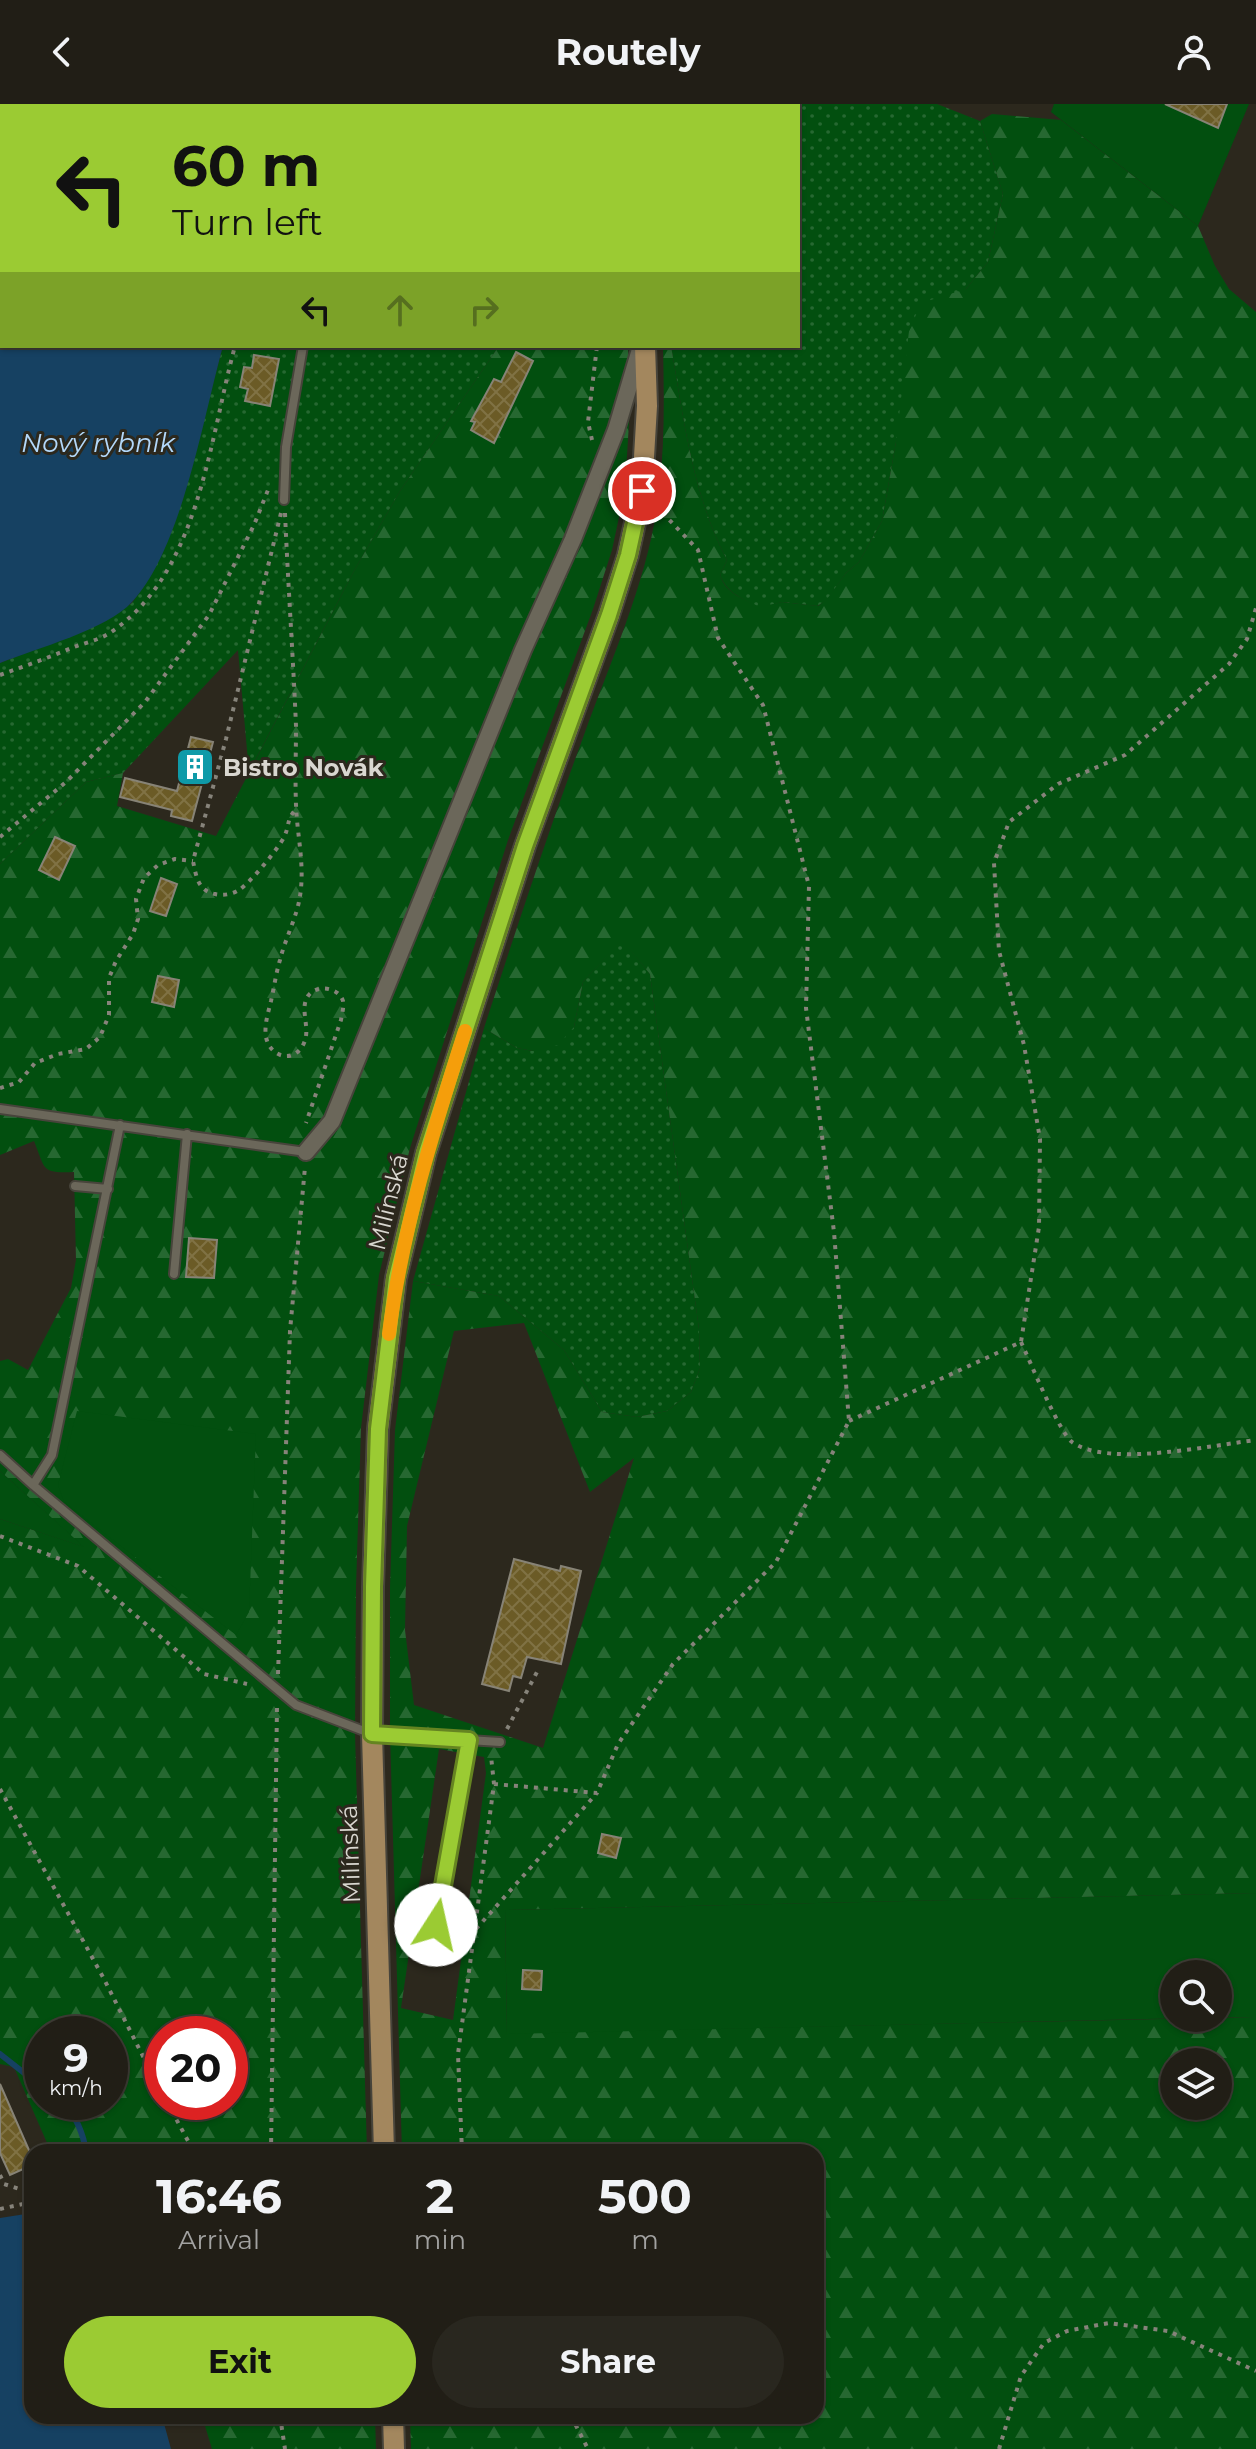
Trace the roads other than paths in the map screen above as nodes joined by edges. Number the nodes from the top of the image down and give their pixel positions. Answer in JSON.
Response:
{"nodes":[{"id":1,"x":303,"y":348,"type":"edge"},
{"id":2,"x":642,"y":348,"type":"edge"},
{"id":3,"x":643,"y":348,"type":"edge"},
{"id":4,"x":284,"y":500,"type":"road end"},
{"id":5,"x":0,"y":1109,"type":"edge"},
{"id":6,"x":120,"y":1125,"type":"junction"},
{"id":7,"x":187,"y":1134,"type":"junction"},
{"id":8,"x":306,"y":1152,"type":"joint"},
{"id":9,"x":75,"y":1186,"type":"dead end"},
{"id":10,"x":108,"y":1189,"type":"junction"},
{"id":11,"x":174,"y":1274,"type":"dead end"},
{"id":12,"x":0,"y":1455,"type":"edge"},
{"id":13,"x":33,"y":1485,"type":"junction"},
{"id":14,"x":372,"y":1734,"type":"junction"},
{"id":15,"x":469,"y":1740,"type":"junction"},
{"id":16,"x":500,"y":1742,"type":"road end"},
{"id":17,"x":436,"y":1925,"type":"dead end"},
{"id":18,"x":384,"y":2144,"type":"edge"},
{"id":19,"x":393,"y":2424,"type":"edge"},
{"id":20,"x":394,"y":2449,"type":"edge"}],
"edges":[{"from":1,"to":4,"type":"lane"},
{"from":2,"to":8,"type":"street"},
{"from":3,"to":14,"type":"main road","name":"Milínská"},
{"from":5,"to":6,"type":"lane"},
{"from":6,"to":7,"type":"lane"},
{"from":6,"to":10,"type":"lane"},
{"from":7,"to":8,"type":"lane"},
{"from":7,"to":11,"type":"lane"},
{"from":9,"to":10,"type":"lane"},
{"from":10,"to":13,"type":"lane"},
{"from":12,"to":13,"type":"lane"},
{"from":13,"to":14,"type":"lane"},
{"from":14,"to":15,"type":"lane"},
{"from":14,"to":18,"type":"main road","name":"Milínská"},
{"from":15,"to":16,"type":"lane"},
{"from":15,"to":17,"type":"lane"},
{"from":19,"to":20,"type":"main road"}]}
